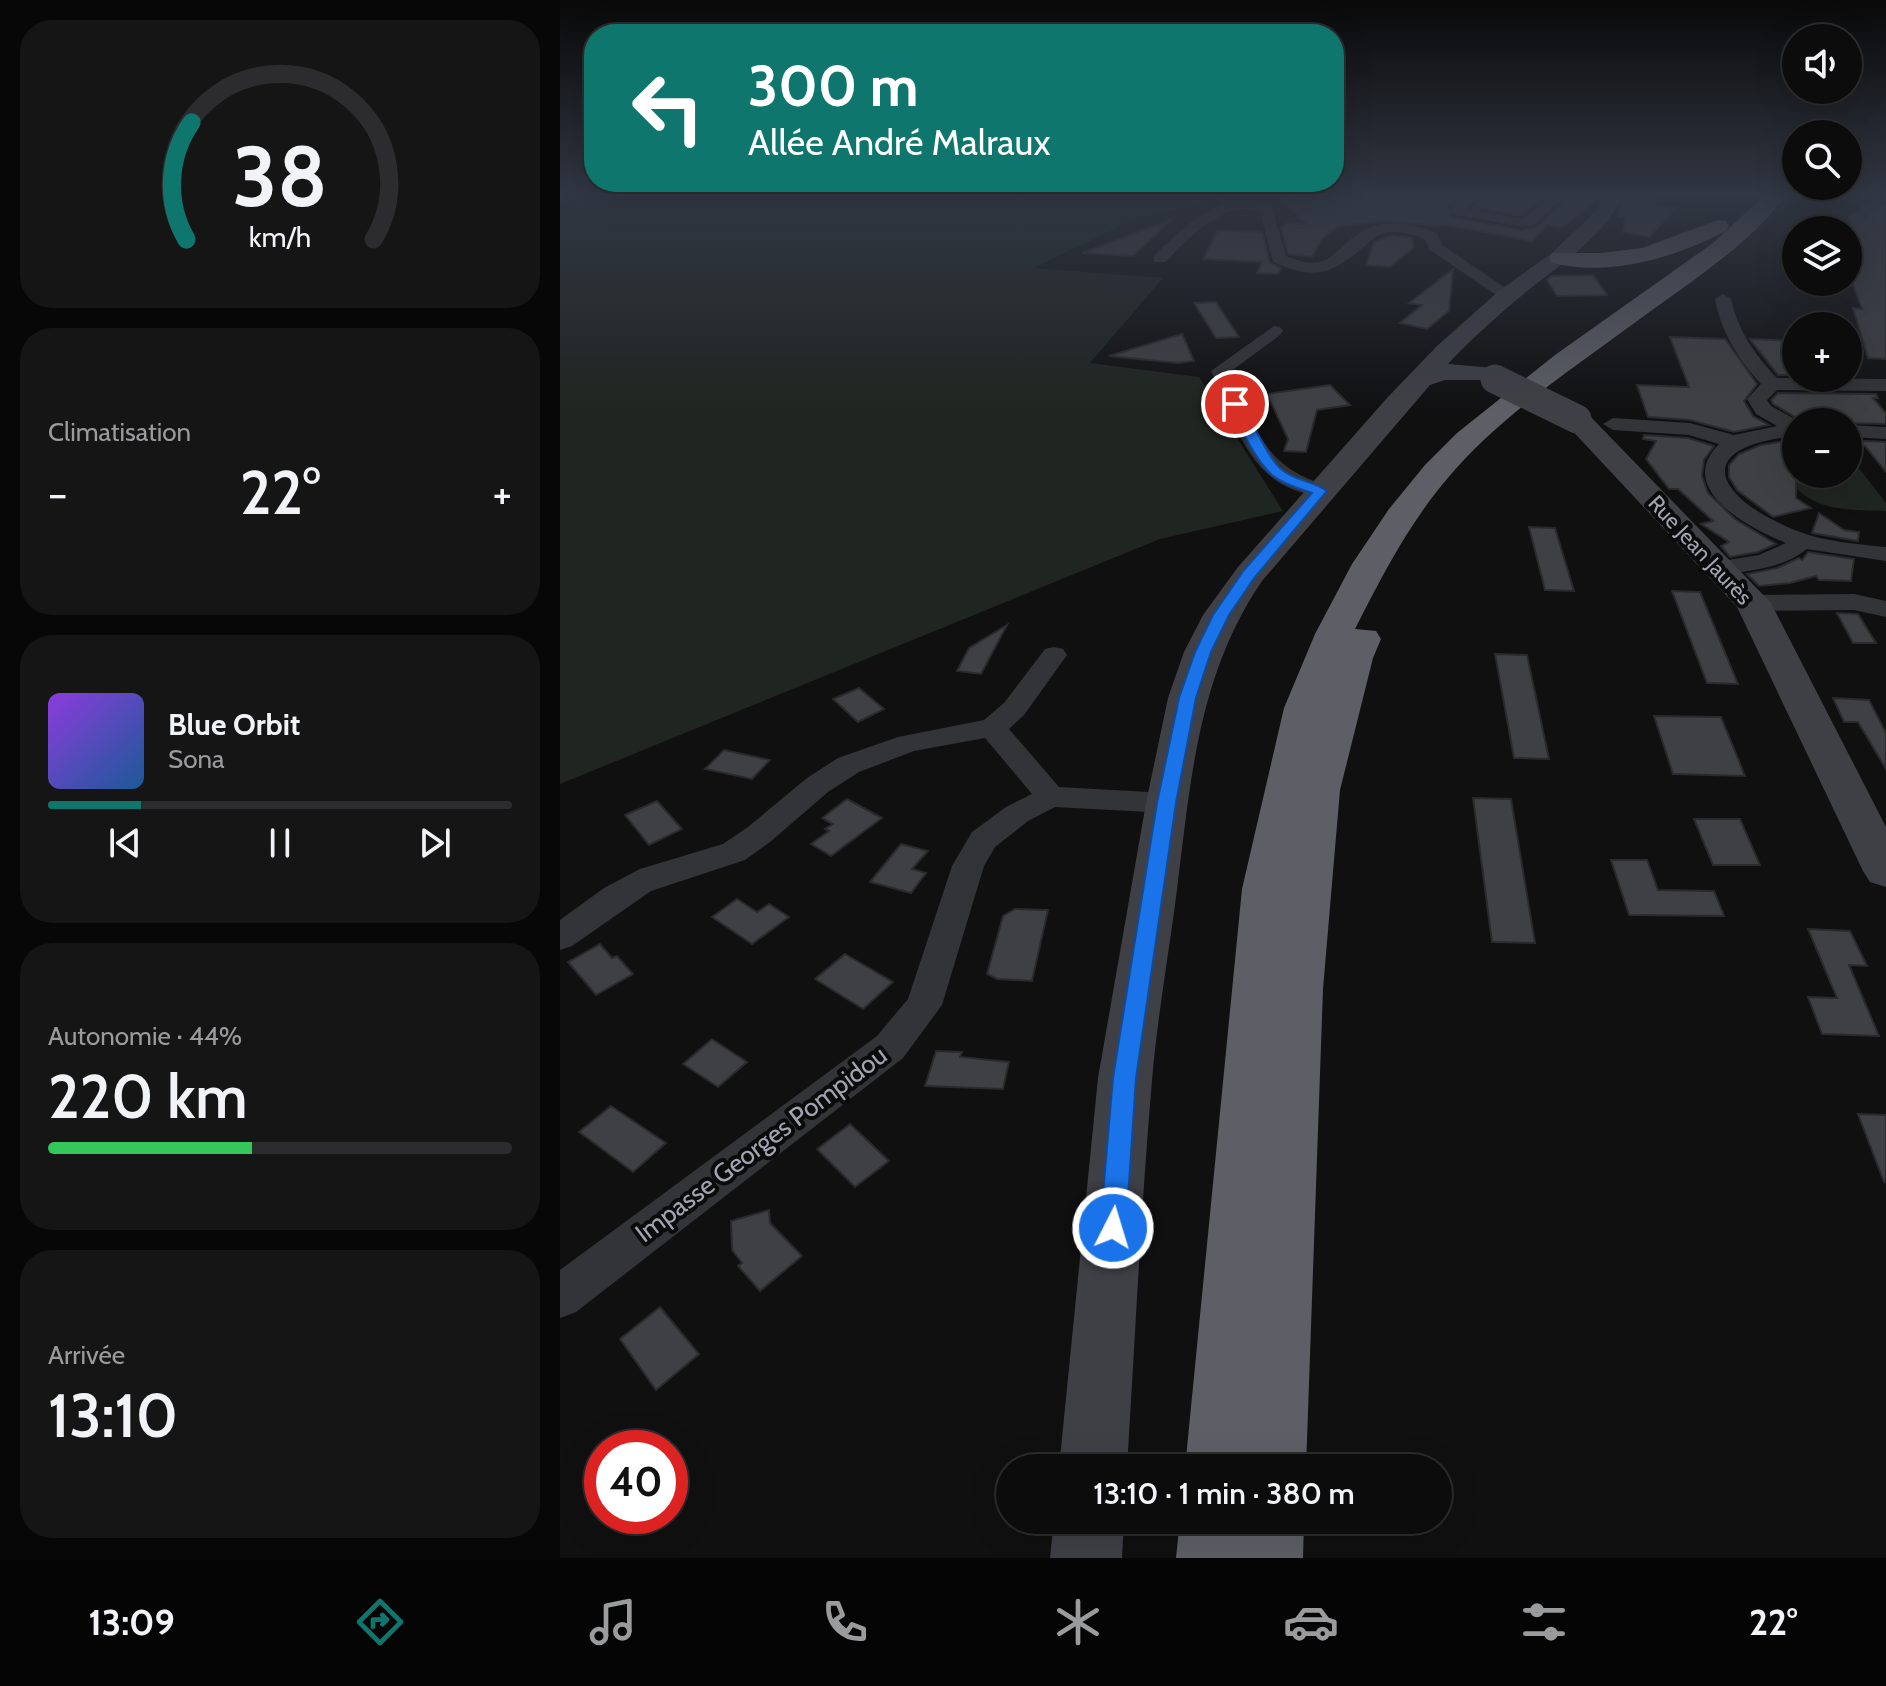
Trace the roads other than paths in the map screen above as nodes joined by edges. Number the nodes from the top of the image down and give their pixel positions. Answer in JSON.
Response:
{"nodes":[{"id":1,"x":1466,"y":268,"type":"edge"},
{"id":2,"x":1546,"y":268,"type":"edge"},
{"id":3,"x":1694,"y":268,"type":"edge"},
{"id":4,"x":1717,"y":268,"type":"edge"},
{"id":5,"x":1508,"y":295,"type":"junction"},
{"id":6,"x":1723,"y":299,"type":"dead end"},
{"id":7,"x":1274,"y":331,"type":"dead end"},
{"id":8,"x":1456,"y":342,"type":"junction"},
{"id":9,"x":1490,"y":376,"type":"junction"},
{"id":10,"x":1420,"y":379,"type":"junction"},
{"id":11,"x":1772,"y":384,"type":"junction"},
{"id":12,"x":1886,"y":385,"type":"edge"},
{"id":13,"x":1782,"y":421,"type":"edge"},
{"id":14,"x":1613,"y":424,"type":"dead end"},
{"id":15,"x":1782,"y":431,"type":"edge"},
{"id":16,"x":1862,"y":432,"type":"edge"},
{"id":17,"x":1886,"y":433,"type":"edge"},
{"id":18,"x":1735,"y":442,"type":"junction"},
{"id":19,"x":1320,"y":491,"type":"junction"},
{"id":20,"x":1802,"y":541,"type":"junction"},
{"id":21,"x":1886,"y":554,"type":"edge"},
{"id":22,"x":1718,"y":568,"type":"junction"},
{"id":23,"x":1753,"y":603,"type":"junction"},
{"id":24,"x":1886,"y":609,"type":"edge"},
{"id":25,"x":1054,"y":655,"type":"dead end"},
{"id":26,"x":992,"y":728,"type":"junction"},
{"id":27,"x":1050,"y":797,"type":"junction"},
{"id":28,"x":1167,"y":803,"type":"junction"},
{"id":29,"x":1881,"y":851,"type":"edge"},
{"id":30,"x":560,"y":937,"type":"edge"},
{"id":31,"x":560,"y":1297,"type":"edge"},
{"id":32,"x":1094,"y":1454,"type":"edge"},
{"id":33,"x":1222,"y":1454,"type":"edge"},
{"id":34,"x":1271,"y":1454,"type":"edge"},
{"id":35,"x":1088,"y":1534,"type":"edge"},
{"id":36,"x":1216,"y":1534,"type":"edge"},
{"id":37,"x":1266,"y":1534,"type":"edge"},
{"id":38,"x":1086,"y":1558,"type":"edge"},
{"id":39,"x":1214,"y":1558,"type":"edge"},
{"id":40,"x":1265,"y":1558,"type":"edge"}],
"edges":[{"from":1,"to":5,"type":"street"},
{"from":2,"to":5,"type":"street"},
{"from":3,"to":33,"type":"highway"},
{"from":4,"to":34,"type":"highway"},
{"from":5,"to":8,"type":"street"},
{"from":6,"to":11,"type":"street"},
{"from":7,"to":19,"type":"street"},
{"from":8,"to":9,"type":"street","name":"Rue Jean Jaurès"},
{"from":8,"to":10,"type":"street"},
{"from":9,"to":10,"type":"street"},
{"from":9,"to":22,"type":"street","name":"Rue Jean Jaurès","bridge":true},
{"from":10,"to":19,"type":"street"},
{"from":11,"to":12,"type":"street"},
{"from":11,"to":13,"type":"street"},
{"from":14,"to":18,"type":"street"},
{"from":15,"to":18,"type":"street"},
{"from":16,"to":17,"type":"street"},
{"from":18,"to":20,"type":"street"},
{"from":19,"to":28,"type":"street"},
{"from":20,"to":21,"type":"street"},
{"from":20,"to":22,"type":"street"},
{"from":22,"to":23,"type":"street","name":"Rue Jean Jaurès"},
{"from":23,"to":24,"type":"street"},
{"from":23,"to":29,"type":"street","name":"Rue Jean Jaurès"},
{"from":25,"to":26,"type":"street"},
{"from":26,"to":27,"type":"street"},
{"from":26,"to":30,"type":"street"},
{"from":27,"to":28,"type":"street"},
{"from":27,"to":31,"type":"street","name":"Impasse Georges Pompidou"},
{"from":28,"to":32,"type":"street"},
{"from":35,"to":38,"type":"street"},
{"from":36,"to":39,"type":"highway"},
{"from":37,"to":40,"type":"highway"}]}
